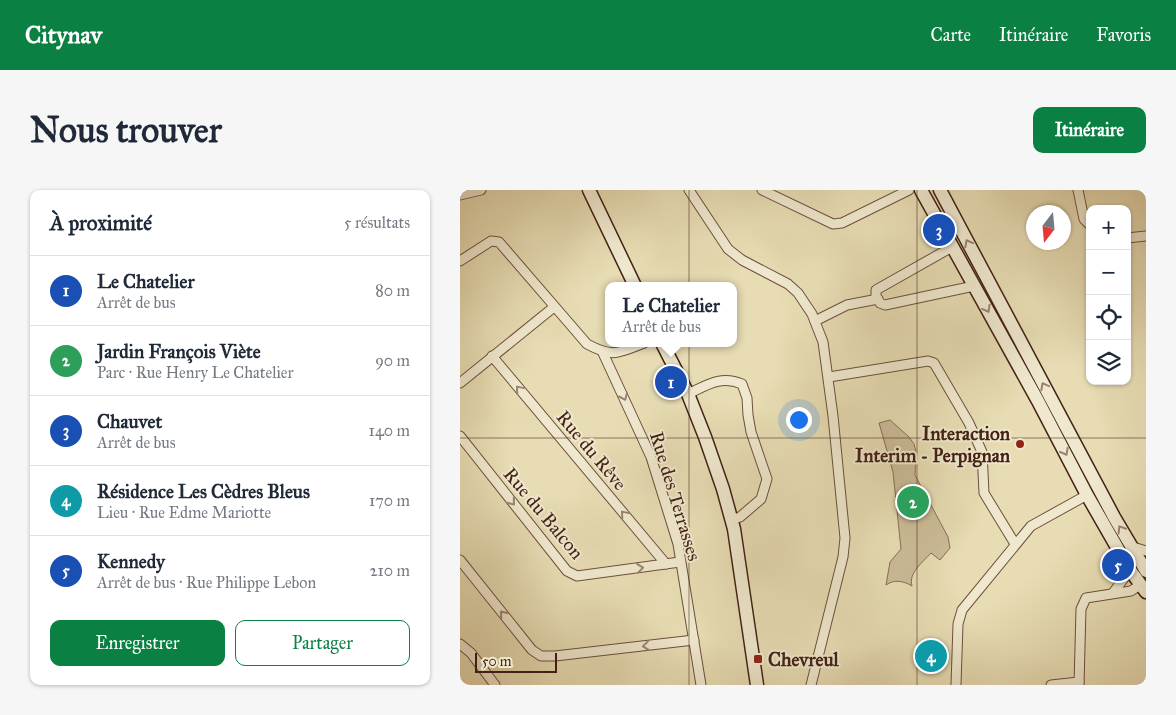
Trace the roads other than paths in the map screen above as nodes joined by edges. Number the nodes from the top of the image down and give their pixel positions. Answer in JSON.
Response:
{"nodes":[{"id":1,"x":481,"y":190,"type":"edge"},
{"id":2,"x":590,"y":190,"type":"edge"},
{"id":3,"x":689,"y":190,"type":"edge"},
{"id":4,"x":762,"y":190,"type":"edge"},
{"id":5,"x":909,"y":190,"type":"edge"},
{"id":6,"x":921,"y":190,"type":"edge"},
{"id":7,"x":940,"y":190,"type":"edge"},
{"id":8,"x":1078,"y":190,"type":"edge"},
{"id":9,"x":460,"y":195,"type":"edge"},
{"id":10,"x":1086,"y":221,"type":"edge"},
{"id":11,"x":1146,"y":236,"type":"edge"},
{"id":12,"x":1131,"y":238,"type":"edge"},
{"id":13,"x":952,"y":247,"type":"junction"},
{"id":14,"x":460,"y":261,"type":"edge"},
{"id":15,"x":633,"y":282,"type":"edge"},
{"id":16,"x":974,"y":286,"type":"junction"},
{"id":17,"x":878,"y":299,"type":"junction"},
{"id":18,"x":554,"y":307,"type":"junction"},
{"id":19,"x":815,"y":321,"type":"junction"},
{"id":20,"x":632,"y":347,"type":"edge"},
{"id":21,"x":664,"y":347,"type":"edge"},
{"id":22,"x":603,"y":352,"type":"junction"},
{"id":23,"x":492,"y":356,"type":"junction"},
{"id":24,"x":828,"y":377,"type":"junction"},
{"id":25,"x":460,"y":383,"type":"edge"},
{"id":26,"x":688,"y":394,"type":"junction"},
{"id":27,"x":460,"y":436,"type":"edge"},
{"id":28,"x":1087,"y":495,"type":"junction"},
{"id":29,"x":731,"y":520,"type":"junction"},
{"id":30,"x":1015,"y":544,"type":"junction"},
{"id":31,"x":1133,"y":547,"type":"junction"},
{"id":32,"x":1146,"y":551,"type":"edge"},
{"id":33,"x":460,"y":560,"type":"edge"},
{"id":34,"x":680,"y":562,"type":"junction"},
{"id":35,"x":666,"y":564,"type":"junction"},
{"id":36,"x":1130,"y":570,"type":"junction"},
{"id":37,"x":1146,"y":571,"type":"edge"},
{"id":38,"x":1143,"y":589,"type":"edge"},
{"id":39,"x":1113,"y":594,"type":"junction"},
{"id":40,"x":694,"y":640,"type":"junction"},
{"id":41,"x":460,"y":644,"type":"edge"},
{"id":42,"x":1079,"y":684,"type":"edge"},
{"id":43,"x":495,"y":685,"type":"edge"},
{"id":44,"x":701,"y":685,"type":"edge"},
{"id":45,"x":757,"y":685,"type":"edge"},
{"id":46,"x":811,"y":685,"type":"edge"},
{"id":47,"x":956,"y":685,"type":"edge"},
{"id":48,"x":1051,"y":685,"type":"edge"}],
"edges":[{"from":1,"to":9,"type":"street"},
{"from":2,"to":15,"type":"main road"},
{"from":3,"to":19,"type":"street"},
{"from":4,"to":5,"type":"street"},
{"from":6,"to":13,"type":"main road"},
{"from":31,"to":7,"type":"main road","one_way":true},
{"from":8,"to":10,"type":"street"},
{"from":11,"to":12,"type":"street"},
{"from":13,"to":16,"type":"main road"},
{"from":13,"to":17,"type":"street"},
{"from":14,"to":18,"type":"street"},
{"from":16,"to":17,"type":"street"},
{"from":16,"to":28,"type":"main road","one_way":true},
{"from":17,"to":19,"type":"street"},
{"from":18,"to":22,"type":"street"},
{"from":18,"to":23,"type":"street"},
{"from":19,"to":24,"type":"street"},
{"from":20,"to":22,"type":"street"},
{"from":21,"to":26,"type":"main road"},
{"from":22,"to":34,"type":"street","name":"Rue des Terrasses","one_way":true},
{"from":23,"to":25,"type":"street"},
{"from":35,"to":23,"type":"street","name":"Rue du Rêve","one_way":true},
{"from":24,"to":30,"type":"street"},
{"from":24,"to":46,"type":"street"},
{"from":26,"to":29,"type":"main road"},
{"from":26,"to":29,"type":"street"},
{"from":27,"to":35,"type":"street","name":"Rue du Balcon","one_way":true},
{"from":28,"to":30,"type":"street"},
{"from":28,"to":36,"type":"main road"},
{"from":29,"to":45,"type":"main road"},
{"from":30,"to":47,"type":"street"},
{"from":31,"to":32,"type":"street"},
{"from":31,"to":37,"type":"main road"},
{"from":40,"to":33,"type":"street","one_way":true},
{"from":34,"to":35,"type":"street","name":"Rue du Balcon"},
{"from":34,"to":40,"type":"street","name":"Rue des Terrasses"},
{"from":36,"to":38,"type":"main road"},
{"from":36,"to":39,"type":"street"},
{"from":38,"to":39,"type":"street"},
{"from":39,"to":42,"type":"street"},
{"from":40,"to":44,"type":"street","name":"Rue des Terrasses"},
{"from":41,"to":43,"type":"street"},
{"from":42,"to":48,"type":"street"}]}
